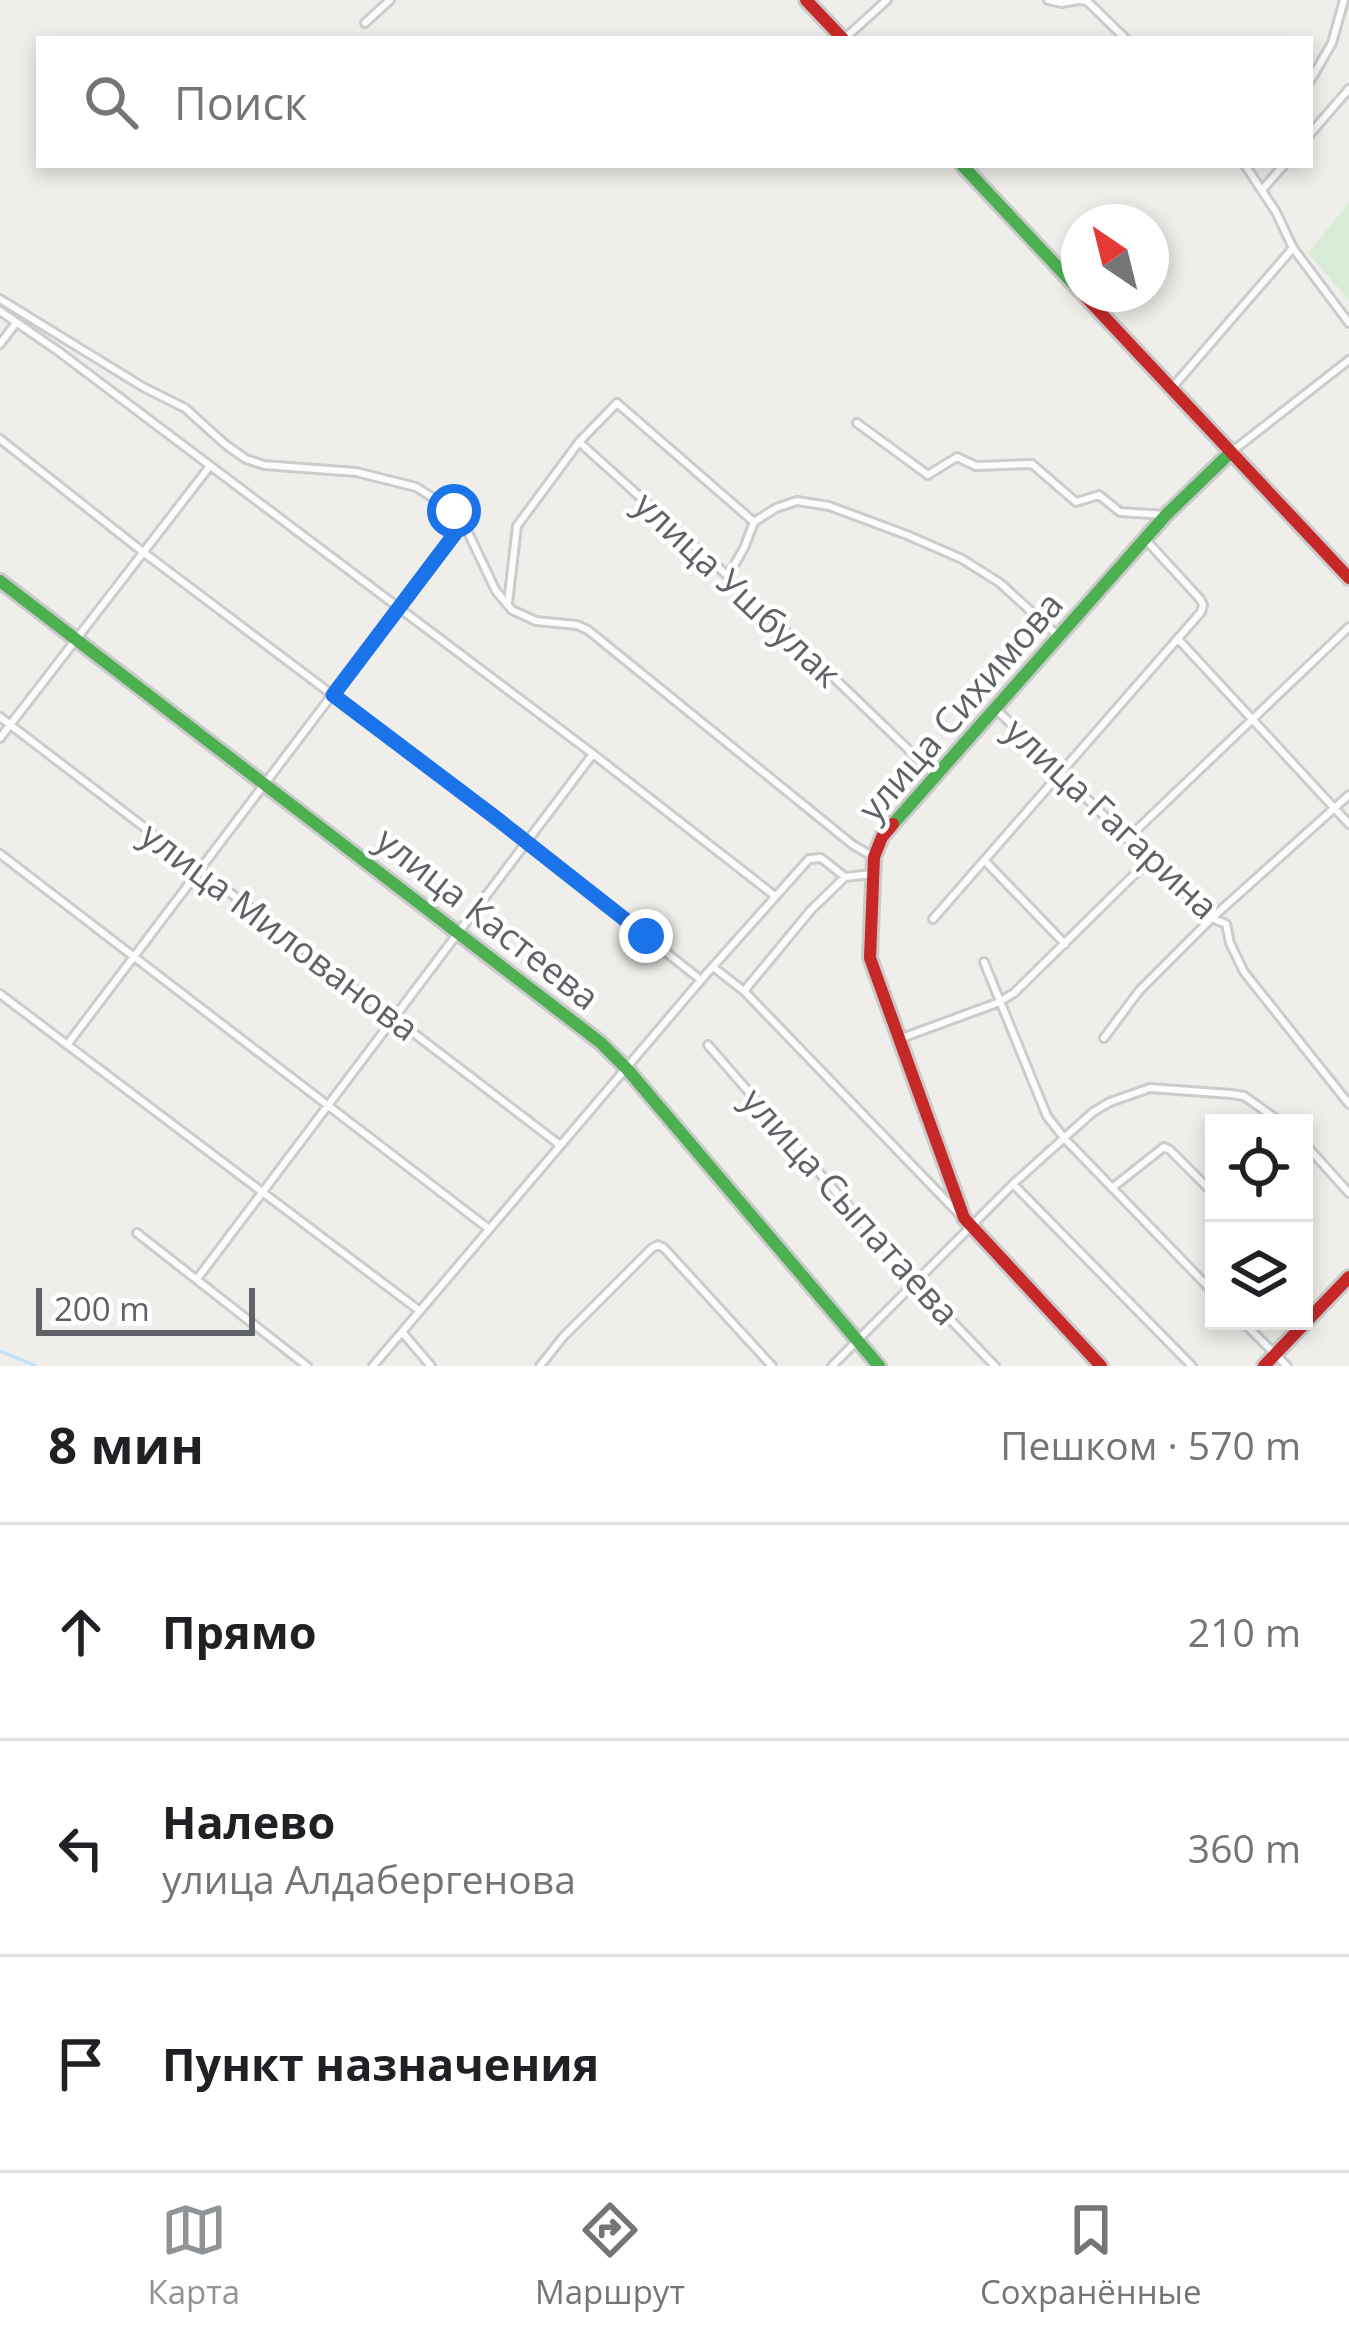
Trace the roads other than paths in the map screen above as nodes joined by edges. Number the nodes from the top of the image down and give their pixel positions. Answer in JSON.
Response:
{"nodes":[{"id":1,"x":390,"y":0,"type":"edge"},
{"id":2,"x":806,"y":0,"type":"edge"},
{"id":3,"x":886,"y":0,"type":"edge"},
{"id":4,"x":1048,"y":0,"type":"edge"},
{"id":5,"x":1080,"y":0,"type":"edge"},
{"id":6,"x":1344,"y":0,"type":"edge"},
{"id":7,"x":365,"y":22,"type":"dead end"},
{"id":8,"x":840,"y":36,"type":"edge"},
{"id":9,"x":846,"y":36,"type":"edge"},
{"id":10,"x":1123,"y":36,"type":"edge"},
{"id":11,"x":1313,"y":76,"type":"edge"},
{"id":12,"x":1349,"y":89,"type":"edge"},
{"id":13,"x":1313,"y":131,"type":"edge"},
{"id":14,"x":965,"y":168,"type":"edge"},
{"id":15,"x":1248,"y":168,"type":"edge"},
{"id":16,"x":1280,"y":168,"type":"edge"},
{"id":17,"x":1262,"y":190,"type":"junction"},
{"id":18,"x":1293,"y":248,"type":"junction"},
{"id":19,"x":1061,"y":271,"type":"edge"},
{"id":20,"x":0,"y":299,"type":"edge"},
{"id":21,"x":0,"y":310,"type":"edge"},
{"id":22,"x":1100,"y":312,"type":"edge"},
{"id":23,"x":17,"y":322,"type":"junction"},
{"id":24,"x":1349,"y":323,"type":"edge"},
{"id":25,"x":0,"y":344,"type":"edge"},
{"id":26,"x":1349,"y":360,"type":"edge"},
{"id":27,"x":1171,"y":389,"type":"junction"},
{"id":28,"x":857,"y":423,"type":"dead end"},
{"id":29,"x":0,"y":439,"type":"edge"},
{"id":30,"x":579,"y":442,"type":"junction"},
{"id":31,"x":1230,"y":453,"type":"junction"},
{"id":32,"x":210,"y":466,"type":"junction"},
{"id":33,"x":1166,"y":515,"type":"junction"},
{"id":34,"x":754,"y":521,"type":"junction"},
{"id":35,"x":463,"y":523,"type":"junction"},
{"id":36,"x":1145,"y":539,"type":"junction"},
{"id":37,"x":143,"y":552,"type":"junction"},
{"id":38,"x":728,"y":576,"type":"junction"},
{"id":39,"x":1349,"y":578,"type":"edge"},
{"id":40,"x":0,"y":581,"type":"edge"},
{"id":41,"x":507,"y":606,"type":"junction"},
{"id":42,"x":400,"y":608,"type":"junction"},
{"id":43,"x":1349,"y":627,"type":"edge"},
{"id":44,"x":1058,"y":637,"type":"junction"},
{"id":45,"x":1178,"y":639,"type":"junction"},
{"id":46,"x":76,"y":640,"type":"junction"},
{"id":47,"x":333,"y":695,"type":"junction"},
{"id":48,"x":996,"y":708,"type":"junction"},
{"id":49,"x":0,"y":717,"type":"edge"},
{"id":50,"x":1252,"y":718,"type":"junction"},
{"id":51,"x":10,"y":725,"type":"junction"},
{"id":52,"x":0,"y":737,"type":"edge"},
{"id":53,"x":593,"y":754,"type":"junction"},
{"id":54,"x":934,"y":775,"type":"junction"},
{"id":55,"x":1062,"y":775,"type":"junction"},
{"id":56,"x":265,"y":783,"type":"junction"},
{"id":57,"x":1349,"y":795,"type":"edge"},
{"id":58,"x":1335,"y":808,"type":"junction"},
{"id":59,"x":1349,"y":824,"type":"edge"},
{"id":60,"x":1127,"y":839,"type":"junction"},
{"id":61,"x":527,"y":842,"type":"junction"},
{"id":62,"x":0,"y":854,"type":"edge"},
{"id":63,"x":874,"y":856,"type":"junction"},
{"id":64,"x":1149,"y":860,"type":"junction"},
{"id":65,"x":985,"y":861,"type":"junction"},
{"id":66,"x":200,"y":870,"type":"junction"},
{"id":67,"x":872,"y":874,"type":"junction"},
{"id":68,"x":845,"y":878,"type":"junction"},
{"id":69,"x":776,"y":896,"type":"junction"},
{"id":70,"x":1212,"y":918,"type":"junction"},
{"id":71,"x":933,"y":919,"type":"dead end"},
{"id":72,"x":458,"y":933,"type":"junction"},
{"id":73,"x":1065,"y":944,"type":"junction"},
{"id":74,"x":133,"y":958,"type":"junction"},
{"id":75,"x":984,"y":962,"type":"dead end"},
{"id":76,"x":713,"y":967,"type":"junction"},
{"id":77,"x":701,"y":980,"type":"junction"},
{"id":78,"x":744,"y":991,"type":"junction"},
{"id":79,"x":0,"y":994,"type":"edge"},
{"id":80,"x":999,"y":1002,"type":"junction"},
{"id":81,"x":394,"y":1019,"type":"junction"},
{"id":82,"x":1104,"y":1038,"type":"dead end"},
{"id":83,"x":899,"y":1039,"type":"junction"},
{"id":84,"x":68,"y":1045,"type":"junction"},
{"id":85,"x":708,"y":1045,"type":"dead end"},
{"id":86,"x":627,"y":1070,"type":"junction"},
{"id":87,"x":1349,"y":1104,"type":"edge"},
{"id":88,"x":329,"y":1106,"type":"junction"},
{"id":89,"x":1269,"y":1114,"type":"edge"},
{"id":90,"x":1064,"y":1138,"type":"junction"},
{"id":91,"x":560,"y":1145,"type":"junction"},
{"id":92,"x":1313,"y":1153,"type":"edge"},
{"id":93,"x":1013,"y":1184,"type":"junction"},
{"id":94,"x":1205,"y":1185,"type":"edge"},
{"id":95,"x":1112,"y":1188,"type":"junction"},
{"id":96,"x":263,"y":1193,"type":"junction"},
{"id":97,"x":1349,"y":1193,"type":"edge"},
{"id":98,"x":968,"y":1223,"type":"junction"},
{"id":99,"x":489,"y":1229,"type":"junction"},
{"id":100,"x":137,"y":1233,"type":"dead end"},
{"id":101,"x":1349,"y":1277,"type":"edge"},
{"id":102,"x":196,"y":1280,"type":"junction"},
{"id":103,"x":916,"y":1284,"type":"junction"},
{"id":104,"x":1205,"y":1284,"type":"edge"},
{"id":105,"x":419,"y":1311,"type":"junction"},
{"id":106,"x":1251,"y":1330,"type":"edge"},
{"id":107,"x":402,"y":1332,"type":"junction"},
{"id":108,"x":856,"y":1340,"type":"junction"},
{"id":109,"x":1276,"y":1354,"type":"junction"},
{"id":110,"x":307,"y":1366,"type":"edge"},
{"id":111,"x":373,"y":1366,"type":"edge"},
{"id":112,"x":431,"y":1366,"type":"edge"},
{"id":113,"x":540,"y":1366,"type":"edge"},
{"id":114,"x":772,"y":1366,"type":"edge"},
{"id":115,"x":832,"y":1366,"type":"edge"},
{"id":116,"x":880,"y":1366,"type":"edge"},
{"id":117,"x":995,"y":1366,"type":"edge"},
{"id":118,"x":1101,"y":1366,"type":"edge"},
{"id":119,"x":1192,"y":1366,"type":"edge"},
{"id":120,"x":1264,"y":1366,"type":"edge"},
{"id":121,"x":1287,"y":1366,"type":"edge"}],
"edges":[{"from":1,"to":7,"type":"street"},
{"from":2,"to":8,"type":"street"},
{"from":3,"to":9,"type":"street"},
{"from":4,"to":5,"type":"street"},
{"from":5,"to":10,"type":"street"},
{"from":6,"to":11,"type":"street"},
{"from":12,"to":13,"type":"street"},
{"from":14,"to":19,"type":"street"},
{"from":15,"to":17,"type":"street"},
{"from":16,"to":17,"type":"street"},
{"from":17,"to":18,"type":"street"},
{"from":18,"to":24,"type":"street"},
{"from":18,"to":27,"type":"street"},
{"from":20,"to":35,"type":"street"},
{"from":21,"to":23,"type":"street"},
{"from":22,"to":27,"type":"street"},
{"from":23,"to":25,"type":"street"},
{"from":23,"to":32,"type":"street"},
{"from":26,"to":31,"type":"street"},
{"from":27,"to":31,"type":"street"},
{"from":28,"to":33,"type":"street"},
{"from":29,"to":37,"type":"street"},
{"from":30,"to":34,"type":"street"},
{"from":30,"to":38,"type":"street","name":"улица Ушбулак"},
{"from":30,"to":41,"type":"street"},
{"from":31,"to":33,"type":"street","name":"улица Сихимова"},
{"from":31,"to":39,"type":"street"},
{"from":32,"to":37,"type":"street"},
{"from":32,"to":42,"type":"street"},
{"from":33,"to":36,"type":"street","name":"улица Сихимова"},
{"from":34,"to":38,"type":"street"},
{"from":34,"to":44,"type":"street"},
{"from":35,"to":41,"type":"street"},
{"from":35,"to":42,"type":"street"},
{"from":36,"to":44,"type":"street","name":"улица Сихимова"},
{"from":36,"to":45,"type":"street"},
{"from":37,"to":46,"type":"street"},
{"from":37,"to":47,"type":"street"},
{"from":38,"to":54,"type":"street","name":"улица Ушбулак"},
{"from":40,"to":46,"type":"street","name":"улица Кастеева"},
{"from":41,"to":63,"type":"street"},
{"from":42,"to":47,"type":"street"},
{"from":42,"to":53,"type":"street"},
{"from":43,"to":50,"type":"street"},
{"from":44,"to":48,"type":"street","name":"улица Сихимова"},
{"from":45,"to":50,"type":"street"},
{"from":45,"to":55,"type":"street"},
{"from":46,"to":51,"type":"street"},
{"from":46,"to":56,"type":"street","name":"улица Кастеева"},
{"from":47,"to":56,"type":"street"},
{"from":47,"to":61,"type":"street"},
{"from":48,"to":54,"type":"street","name":"улица Сихимова"},
{"from":48,"to":55,"type":"street","name":"улица Гагарина"},
{"from":49,"to":51,"type":"street","name":"улица Милованова"},
{"from":50,"to":58,"type":"street"},
{"from":50,"to":60,"type":"street"},
{"from":51,"to":52,"type":"street"},
{"from":51,"to":66,"type":"street","name":"улица Милованова"},
{"from":53,"to":61,"type":"street"},
{"from":53,"to":69,"type":"street"},
{"from":54,"to":63,"type":"street","name":"улица Сихимова"},
{"from":55,"to":60,"type":"street","name":"улица Гагарина"},
{"from":55,"to":65,"type":"street"},
{"from":56,"to":66,"type":"street"},
{"from":56,"to":72,"type":"street","name":"улица Кастеева"},
{"from":57,"to":58,"type":"street"},
{"from":58,"to":59,"type":"street"},
{"from":58,"to":70,"type":"street"},
{"from":60,"to":64,"type":"street","name":"улица Гагарина"},
{"from":61,"to":72,"type":"street"},
{"from":61,"to":77,"type":"street"},
{"from":62,"to":74,"type":"street"},
{"from":63,"to":67,"type":"street","name":"улица Сихимова"},
{"from":64,"to":70,"type":"street","name":"улица Гагарина"},
{"from":64,"to":73,"type":"street"},
{"from":65,"to":71,"type":"street"},
{"from":65,"to":73,"type":"street"},
{"from":66,"to":74,"type":"street"},
{"from":66,"to":81,"type":"street","name":"улица Милованова"},
{"from":67,"to":68,"type":"street","name":"улица Сихимова"},
{"from":67,"to":83,"type":"street"},
{"from":68,"to":69,"type":"street","name":"улица Сихимова"},
{"from":68,"to":78,"type":"street"},
{"from":69,"to":76,"type":"street"},
{"from":70,"to":82,"type":"street"},
{"from":70,"to":87,"type":"street","name":"улица Гагарина"},
{"from":72,"to":81,"type":"street"},
{"from":72,"to":86,"type":"street","name":"улица Кастеева"},
{"from":73,"to":80,"type":"street"},
{"from":74,"to":84,"type":"street"},
{"from":74,"to":88,"type":"street"},
{"from":75,"to":80,"type":"street"},
{"from":76,"to":77,"type":"street"},
{"from":76,"to":78,"type":"street"},
{"from":77,"to":86,"type":"street"},
{"from":78,"to":98,"type":"street"},
{"from":79,"to":84,"type":"street"},
{"from":80,"to":83,"type":"street"},
{"from":80,"to":90,"type":"street"},
{"from":81,"to":88,"type":"street"},
{"from":81,"to":91,"type":"street","name":"улица Милованова"},
{"from":83,"to":98,"type":"street"},
{"from":84,"to":96,"type":"street"},
{"from":85,"to":103,"type":"street","name":"улица Сыпатаева"},
{"from":86,"to":91,"type":"street"},
{"from":86,"to":108,"type":"street","name":"улица Кастеева"},
{"from":88,"to":96,"type":"street"},
{"from":88,"to":99,"type":"street"},
{"from":89,"to":90,"type":"street"},
{"from":90,"to":93,"type":"street"},
{"from":90,"to":95,"type":"street"},
{"from":91,"to":99,"type":"street"},
{"from":92,"to":97,"type":"street"},
{"from":93,"to":98,"type":"street"},
{"from":93,"to":119,"type":"street"},
{"from":94,"to":95,"type":"street"},
{"from":95,"to":104,"type":"street"},
{"from":96,"to":102,"type":"street"},
{"from":96,"to":105,"type":"street"},
{"from":98,"to":103,"type":"street"},
{"from":98,"to":118,"type":"street"},
{"from":99,"to":105,"type":"street"},
{"from":100,"to":102,"type":"street"},
{"from":101,"to":109,"type":"street"},
{"from":102,"to":110,"type":"street"},
{"from":103,"to":108,"type":"street"},
{"from":103,"to":117,"type":"street","name":"улица Сыпатаева"},
{"from":105,"to":107,"type":"street"},
{"from":106,"to":109,"type":"street"},
{"from":107,"to":111,"type":"street"},
{"from":107,"to":112,"type":"street"},
{"from":108,"to":115,"type":"street"},
{"from":108,"to":116,"type":"street","name":"улица Кастеева"},
{"from":109,"to":120,"type":"street"},
{"from":109,"to":121,"type":"street"},
{"from":113,"to":114,"type":"street"}]}
